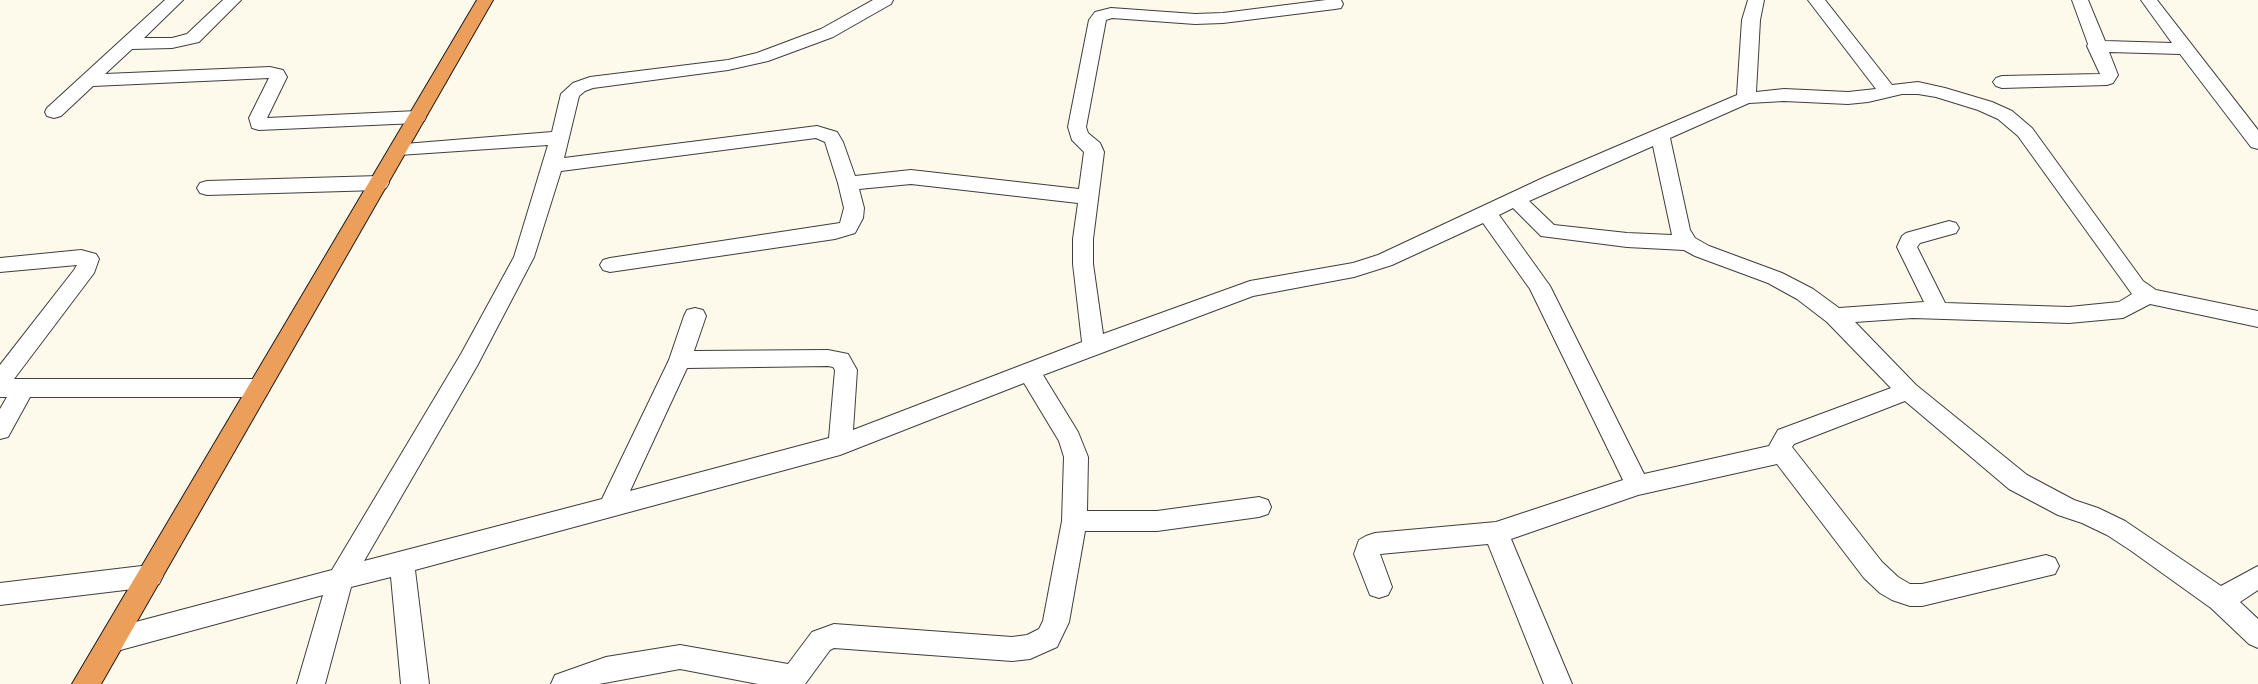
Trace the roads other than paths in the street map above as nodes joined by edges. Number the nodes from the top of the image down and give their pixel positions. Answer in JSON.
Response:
{"nodes":[{"id":1,"x":175,"y":0,"type":"edge"},
{"id":2,"x":233,"y":0,"type":"edge"},
{"id":3,"x":485,"y":0,"type":"edge"},
{"id":4,"x":885,"y":0,"type":"edge"},
{"id":5,"x":1756,"y":0,"type":"edge"},
{"id":6,"x":1816,"y":0,"type":"edge"},
{"id":7,"x":2080,"y":0,"type":"edge"},
{"id":8,"x":2149,"y":0,"type":"edge"},
{"id":9,"x":1335,"y":4,"type":"dead end"},
{"id":10,"x":127,"y":44,"type":"junction"},
{"id":11,"x":2096,"y":46,"type":"junction"},
{"id":12,"x":2185,"y":50,"type":"junction"},
{"id":13,"x":86,"y":81,"type":"junction"},
{"id":14,"x":2002,"y":82,"type":"dead end"},
{"id":15,"x":1887,"y":92,"type":"junction"},
{"id":16,"x":1746,"y":98,"type":"junction"},
{"id":17,"x":54,"y":112,"type":"dead end"},
{"id":18,"x":417,"y":117,"type":"junction"},
{"id":19,"x":1660,"y":134,"type":"junction"},
{"id":20,"x":559,"y":138,"type":"junction"},
{"id":21,"x":2258,"y":143,"type":"edge"},
{"id":22,"x":399,"y":149,"type":"junction"},
{"id":23,"x":553,"y":166,"type":"junction"},
{"id":24,"x":379,"y":183,"type":"junction"},
{"id":25,"x":848,"y":183,"type":"junction"},
{"id":26,"x":207,"y":188,"type":"dead end"},
{"id":27,"x":1088,"y":197,"type":"junction"},
{"id":28,"x":1515,"y":199,"type":"junction"},
{"id":29,"x":1486,"y":212,"type":"junction"},
{"id":30,"x":1949,"y":228,"type":"dead end"},
{"id":31,"x":1688,"y":243,"type":"junction"},
{"id":32,"x":0,"y":265,"type":"edge"},
{"id":33,"x":610,"y":265,"type":"dead end"},
{"id":34,"x":2148,"y":295,"type":"junction"},
{"id":35,"x":1938,"y":310,"type":"junction"},
{"id":36,"x":695,"y":316,"type":"dead end"},
{"id":37,"x":1836,"y":316,"type":"junction"},
{"id":38,"x":2258,"y":320,"type":"edge"},
{"id":39,"x":1094,"y":346,"type":"junction"},
{"id":40,"x":680,"y":360,"type":"junction"},
{"id":41,"x":1029,"y":372,"type":"junction"},
{"id":42,"x":0,"y":381,"type":"edge"},
{"id":43,"x":0,"y":388,"type":"edge"},
{"id":44,"x":23,"y":388,"type":"junction"},
{"id":45,"x":259,"y":388,"type":"junction"},
{"id":46,"x":1908,"y":391,"type":"junction"},
{"id":47,"x":0,"y":430,"type":"edge"},
{"id":48,"x":840,"y":445,"type":"junction"},
{"id":49,"x":1782,"y":453,"type":"junction"},
{"id":50,"x":1638,"y":485,"type":"junction"},
{"id":51,"x":611,"y":505,"type":"junction"},
{"id":52,"x":1259,"y":507,"type":"dead end"},
{"id":53,"x":1074,"y":521,"type":"junction"},
{"id":54,"x":1496,"y":533,"type":"junction"},
{"id":55,"x":402,"y":564,"type":"junction"},
{"id":56,"x":2046,"y":566,"type":"dead end"},
{"id":57,"x":150,"y":576,"type":"junction"},
{"id":58,"x":2258,"y":578,"type":"edge"},
{"id":59,"x":340,"y":580,"type":"junction"},
{"id":60,"x":1379,"y":587,"type":"dead end"},
{"id":61,"x":0,"y":594,"type":"edge"},
{"id":62,"x":2220,"y":600,"type":"junction"},
{"id":63,"x":2258,"y":636,"type":"edge"},
{"id":64,"x":113,"y":640,"type":"junction"},
{"id":65,"x":602,"y":676,"type":"edge"},
{"id":66,"x":795,"y":680,"type":"edge"},
{"id":67,"x":86,"y":684,"type":"edge"},
{"id":68,"x":311,"y":684,"type":"edge"},
{"id":69,"x":415,"y":684,"type":"edge"},
{"id":70,"x":565,"y":684,"type":"edge"},
{"id":71,"x":1558,"y":684,"type":"edge"}],
"edges":[{"from":1,"to":10,"type":"street"},
{"from":2,"to":10,"type":"street"},
{"from":3,"to":18,"type":"highway"},
{"from":4,"to":20,"type":"street"},
{"from":5,"to":16,"type":"street"},
{"from":6,"to":15,"type":"street"},
{"from":7,"to":11,"type":"street"},
{"from":8,"to":12,"type":"street"},
{"from":9,"to":27,"type":"street"},
{"from":10,"to":13,"type":"street"},
{"from":11,"to":12,"type":"street"},
{"from":11,"to":14,"type":"street"},
{"from":12,"to":21,"type":"street"},
{"from":13,"to":17,"type":"street"},
{"from":13,"to":18,"type":"street"},
{"from":15,"to":16,"type":"street"},
{"from":15,"to":34,"type":"street"},
{"from":16,"to":19,"type":"street"},
{"from":18,"to":22,"type":"highway"},
{"from":19,"to":28,"type":"street"},
{"from":19,"to":31,"type":"street"},
{"from":20,"to":22,"type":"street"},
{"from":20,"to":23,"type":"street"},
{"from":22,"to":24,"type":"highway"},
{"from":23,"to":25,"type":"street"},
{"from":23,"to":59,"type":"street"},
{"from":24,"to":26,"type":"street"},
{"from":24,"to":45,"type":"highway"},
{"from":25,"to":27,"type":"street"},
{"from":25,"to":33,"type":"street"},
{"from":27,"to":39,"type":"street"},
{"from":28,"to":29,"type":"street"},
{"from":28,"to":31,"type":"street"},
{"from":29,"to":39,"type":"street"},
{"from":29,"to":50,"type":"street"},
{"from":30,"to":35,"type":"street"},
{"from":31,"to":37,"type":"street"},
{"from":32,"to":42,"type":"street"},
{"from":34,"to":35,"type":"street"},
{"from":34,"to":38,"type":"street"},
{"from":35,"to":37,"type":"street"},
{"from":36,"to":40,"type":"street"},
{"from":37,"to":46,"type":"street"},
{"from":39,"to":41,"type":"street"},
{"from":40,"to":48,"type":"street"},
{"from":40,"to":51,"type":"street"},
{"from":41,"to":48,"type":"street"},
{"from":41,"to":53,"type":"street"},
{"from":43,"to":44,"type":"street"},
{"from":44,"to":45,"type":"street"},
{"from":44,"to":47,"type":"street"},
{"from":45,"to":57,"type":"highway"},
{"from":46,"to":49,"type":"street"},
{"from":46,"to":62,"type":"street"},
{"from":48,"to":51,"type":"street"},
{"from":49,"to":50,"type":"street"},
{"from":49,"to":56,"type":"street"},
{"from":50,"to":54,"type":"street"},
{"from":51,"to":55,"type":"street"},
{"from":52,"to":53,"type":"street"},
{"from":53,"to":66,"type":"street"},
{"from":54,"to":60,"type":"street"},
{"from":54,"to":71,"type":"street"},
{"from":55,"to":59,"type":"street"},
{"from":55,"to":69,"type":"street"},
{"from":57,"to":61,"type":"street"},
{"from":57,"to":64,"type":"highway"},
{"from":58,"to":62,"type":"street"},
{"from":59,"to":64,"type":"street"},
{"from":59,"to":68,"type":"street"},
{"from":62,"to":63,"type":"street"},
{"from":64,"to":67,"type":"highway"},
{"from":65,"to":66,"type":"street"},
{"from":65,"to":70,"type":"street"}]}
